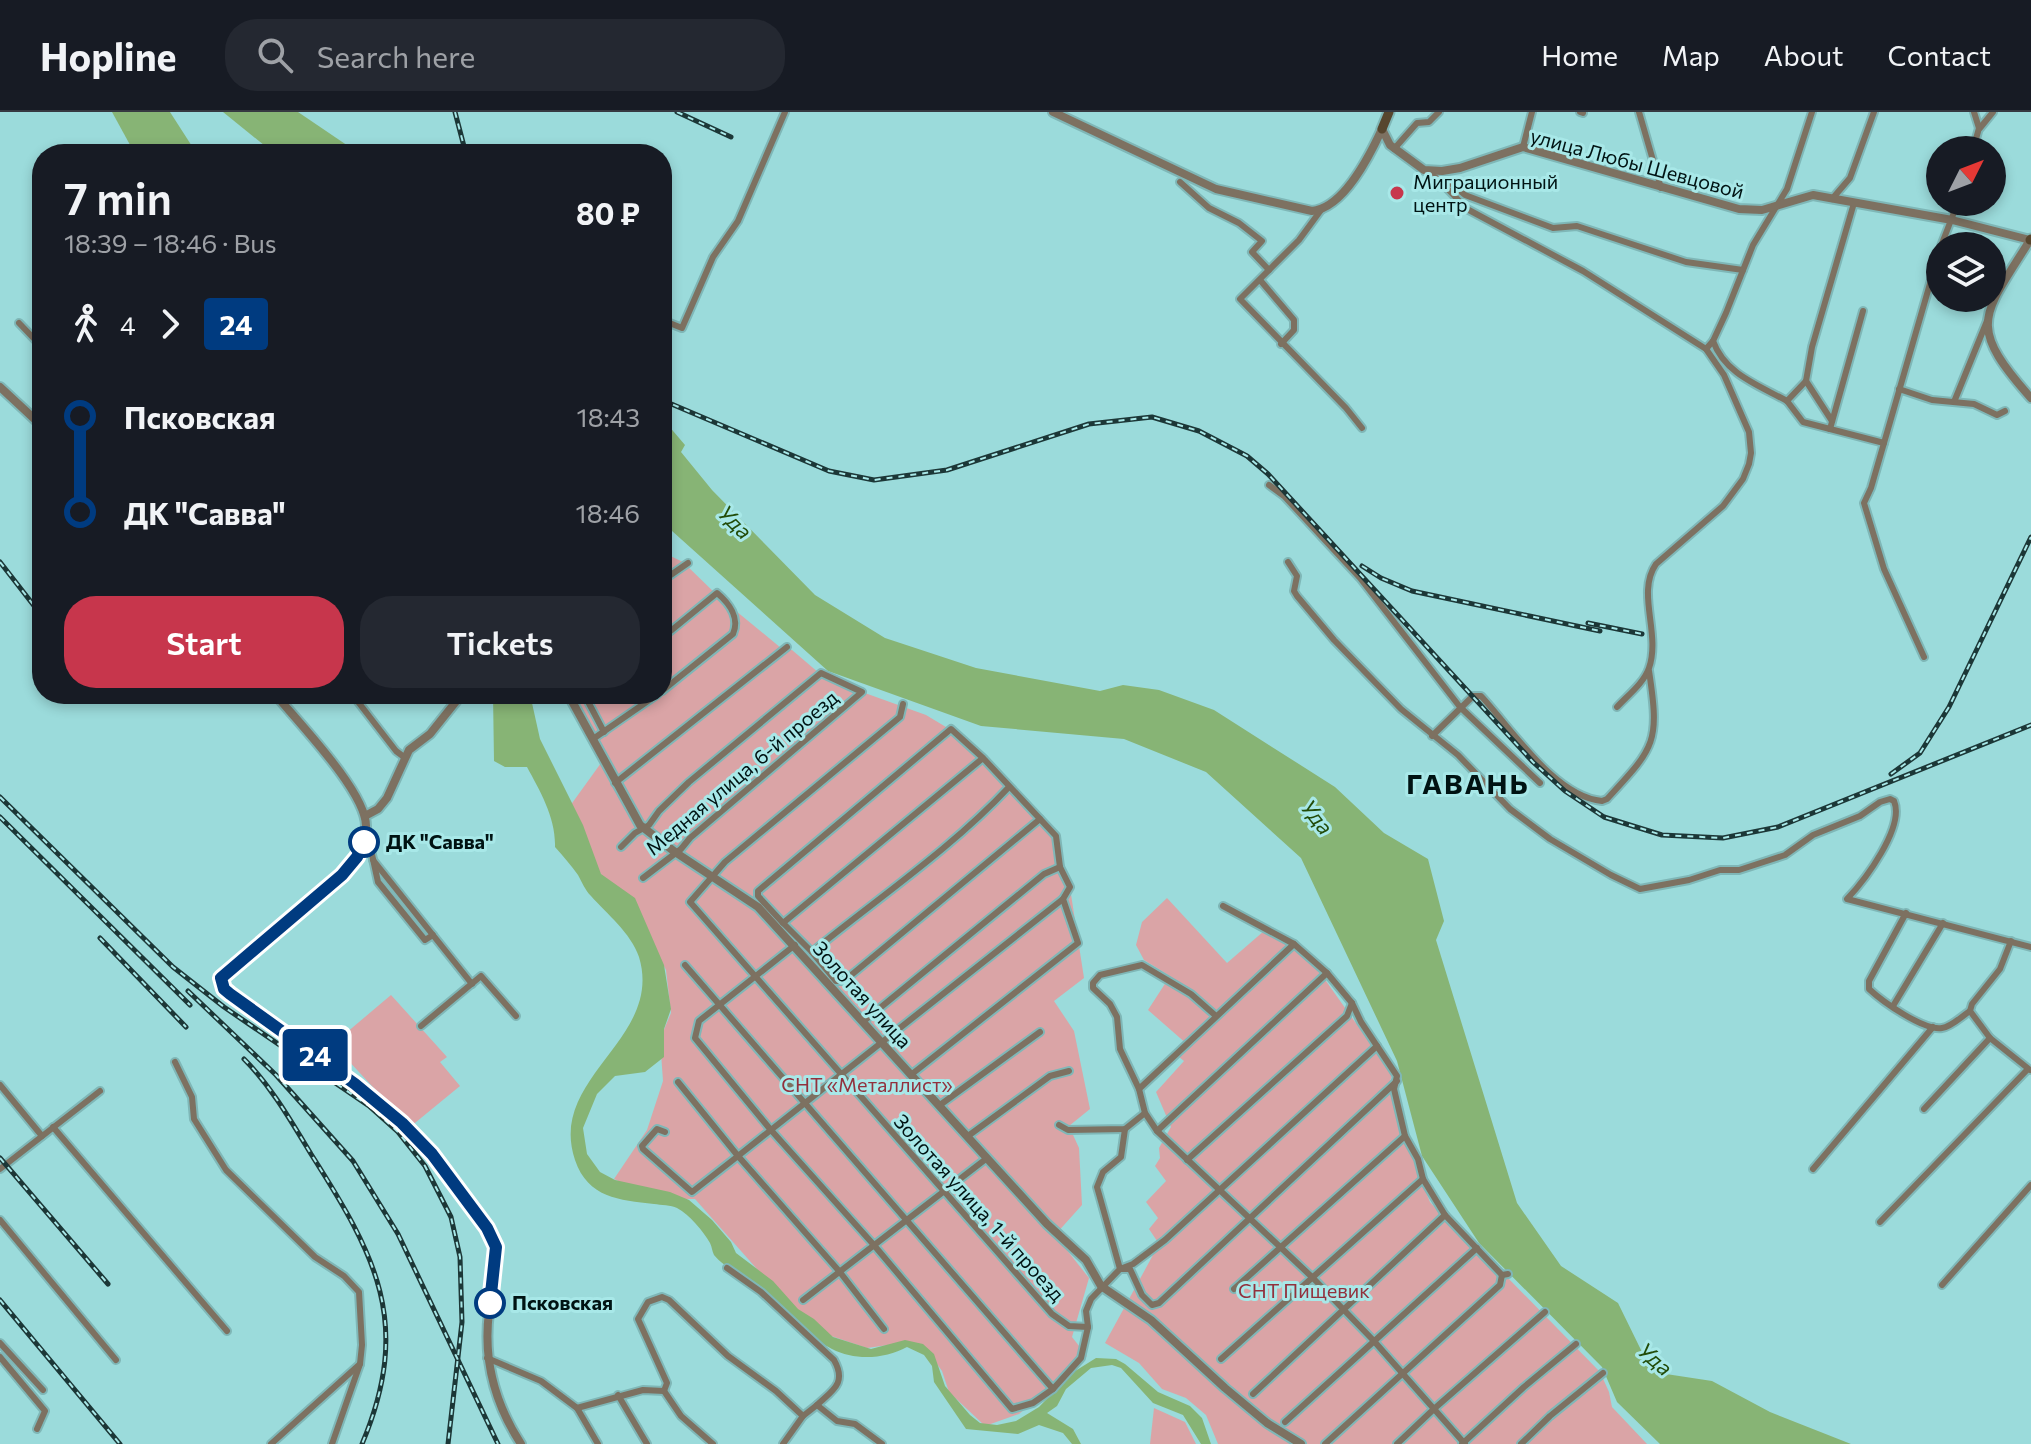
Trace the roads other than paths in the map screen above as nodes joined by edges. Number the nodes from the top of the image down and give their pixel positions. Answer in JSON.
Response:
{"nodes":[{"id":1,"x":785,"y":112,"type":"edge"},
{"id":2,"x":1053,"y":112,"type":"edge"},
{"id":3,"x":1389,"y":112,"type":"edge"},
{"id":4,"x":1439,"y":112,"type":"edge"},
{"id":5,"x":1532,"y":112,"type":"edge"},
{"id":6,"x":1639,"y":112,"type":"edge"},
{"id":7,"x":1812,"y":112,"type":"edge"},
{"id":8,"x":1874,"y":112,"type":"edge"},
{"id":9,"x":1974,"y":112,"type":"edge"},
{"id":10,"x":1993,"y":112,"type":"edge"},
{"id":11,"x":1979,"y":128,"type":"junction"},
{"id":12,"x":1382,"y":129,"type":"junction"},
{"id":13,"x":1977,"y":136,"type":"edge"},
{"id":14,"x":1392,"y":147,"type":"junction"},
{"id":15,"x":1523,"y":147,"type":"junction"},
{"id":16,"x":1370,"y":155,"type":"junction"},
{"id":17,"x":1424,"y":170,"type":"junction"},
{"id":18,"x":1439,"y":180,"type":"junction"},
{"id":19,"x":1180,"y":182,"type":"dead end"},
{"id":20,"x":1661,"y":188,"type":"junction"},
{"id":21,"x":1832,"y":199,"type":"junction"},
{"id":22,"x":1854,"y":203,"type":"junction"},
{"id":23,"x":1779,"y":204,"type":"junction"},
{"id":24,"x":1321,"y":210,"type":"junction"},
{"id":25,"x":1953,"y":216,"type":"edge"},
{"id":26,"x":1526,"y":218,"type":"junction"},
{"id":27,"x":1952,"y":220,"type":"junction"},
{"id":28,"x":1947,"y":232,"type":"edge"},
{"id":29,"x":1516,"y":236,"type":"junction"},
{"id":30,"x":2031,"y":239,"type":"edge"},
{"id":31,"x":1269,"y":270,"type":"junction"},
{"id":32,"x":1743,"y":270,"type":"junction"},
{"id":33,"x":1260,"y":280,"type":"junction"},
{"id":34,"x":1926,"y":298,"type":"edge"},
{"id":35,"x":1863,"y":311,"type":"dead end"},
{"id":36,"x":1987,"y":321,"type":"junction"},
{"id":37,"x":19,"y":323,"type":"dead end"},
{"id":38,"x":672,"y":324,"type":"edge"},
{"id":39,"x":32,"y":337,"type":"edge"},
{"id":40,"x":1713,"y":341,"type":"junction"},
{"id":41,"x":1281,"y":344,"type":"junction"},
{"id":42,"x":1706,"y":349,"type":"junction"},
{"id":43,"x":1806,"y":381,"type":"junction"},
{"id":44,"x":0,"y":387,"type":"edge"},
{"id":45,"x":1899,"y":389,"type":"junction"},
{"id":46,"x":2031,"y":398,"type":"edge"},
{"id":47,"x":1787,"y":401,"type":"junction"},
{"id":48,"x":1954,"y":402,"type":"junction"},
{"id":49,"x":2005,"y":411,"type":"dead end"},
{"id":50,"x":32,"y":417,"type":"edge"},
{"id":51,"x":1832,"y":421,"type":"junction"},
{"id":52,"x":1362,"y":428,"type":"dead end"},
{"id":53,"x":1830,"y":429,"type":"junction"},
{"id":54,"x":1884,"y":443,"type":"junction"},
{"id":55,"x":1269,"y":485,"type":"dead end"},
{"id":56,"x":1288,"y":562,"type":"dead end"},
{"id":57,"x":688,"y":563,"type":"dead end"},
{"id":58,"x":672,"y":574,"type":"edge"},
{"id":59,"x":672,"y":630,"type":"edge"},
{"id":60,"x":787,"y":647,"type":"dead end"},
{"id":61,"x":1924,"y":657,"type":"dead end"},
{"id":62,"x":1649,"y":671,"type":"junction"},
{"id":63,"x":672,"y":683,"type":"edge"},
{"id":64,"x":283,"y":704,"type":"edge"},
{"id":65,"x":360,"y":704,"type":"edge"},
{"id":66,"x":454,"y":704,"type":"edge"},
{"id":67,"x":574,"y":704,"type":"edge"},
{"id":68,"x":589,"y":704,"type":"edge"},
{"id":69,"x":644,"y":704,"type":"edge"},
{"id":70,"x":903,"y":704,"type":"dead end"},
{"id":71,"x":1460,"y":707,"type":"junction"},
{"id":72,"x":1617,"y":707,"type":"dead end"},
{"id":73,"x":604,"y":732,"type":"junction"},
{"id":74,"x":1432,"y":736,"type":"junction"},
{"id":75,"x":593,"y":739,"type":"junction"},
{"id":76,"x":404,"y":757,"type":"junction"},
{"id":77,"x":983,"y":758,"type":"junction"},
{"id":78,"x":615,"y":783,"type":"junction"},
{"id":79,"x":1540,"y":783,"type":"dead end"},
{"id":80,"x":1009,"y":787,"type":"junction"},
{"id":81,"x":365,"y":816,"type":"junction"},
{"id":82,"x":1040,"y":819,"type":"junction"},
{"id":83,"x":643,"y":828,"type":"junction"},
{"id":84,"x":365,"y":840,"type":"junction"},
{"id":85,"x":621,"y":847,"type":"dead end"},
{"id":86,"x":675,"y":852,"type":"junction"},
{"id":87,"x":1060,"y":867,"type":"junction"},
{"id":88,"x":712,"y":877,"type":"junction"},
{"id":89,"x":643,"y":878,"type":"dead end"},
{"id":90,"x":1063,"y":899,"type":"junction"},
{"id":91,"x":1223,"y":906,"type":"dead end"},
{"id":92,"x":1906,"y":913,"type":"junction"},
{"id":93,"x":783,"y":923,"type":"junction"},
{"id":94,"x":1943,"y":923,"type":"junction"},
{"id":95,"x":2011,"y":941,"type":"junction"},
{"id":96,"x":1294,"y":944,"type":"junction"},
{"id":97,"x":795,"y":945,"type":"junction"},
{"id":98,"x":2031,"y":947,"type":"edge"},
{"id":99,"x":809,"y":952,"type":"junction"},
{"id":100,"x":685,"y":965,"type":"dead end"},
{"id":101,"x":1327,"y":973,"type":"junction"},
{"id":102,"x":755,"y":976,"type":"junction"},
{"id":103,"x":472,"y":984,"type":"junction"},
{"id":104,"x":1352,"y":1003,"type":"junction"},
{"id":105,"x":720,"y":1005,"type":"junction"},
{"id":106,"x":1893,"y":1006,"type":"junction"},
{"id":107,"x":1970,"y":1011,"type":"junction"},
{"id":108,"x":516,"y":1016,"type":"dead end"},
{"id":109,"x":1216,"y":1016,"type":"junction"},
{"id":110,"x":864,"y":1021,"type":"junction"},
{"id":111,"x":421,"y":1026,"type":"dead end"},
{"id":112,"x":1933,"y":1027,"type":"junction"},
{"id":113,"x":1040,"y":1032,"type":"dead end"},
{"id":114,"x":1990,"y":1038,"type":"junction"},
{"id":115,"x":881,"y":1040,"type":"junction"},
{"id":116,"x":1377,"y":1046,"type":"junction"},
{"id":117,"x":175,"y":1062,"type":"dead end"},
{"id":118,"x":2029,"y":1070,"type":"edge"},
{"id":119,"x":1069,"y":1071,"type":"dead end"},
{"id":120,"x":839,"y":1074,"type":"junction"},
{"id":121,"x":912,"y":1074,"type":"junction"},
{"id":122,"x":1397,"y":1081,"type":"junction"},
{"id":123,"x":678,"y":1082,"type":"dead end"},
{"id":124,"x":0,"y":1085,"type":"edge"},
{"id":125,"x":1139,"y":1089,"type":"junction"},
{"id":126,"x":100,"y":1091,"type":"dead end"},
{"id":127,"x":803,"y":1103,"type":"junction"},
{"id":128,"x":940,"y":1105,"type":"junction"},
{"id":129,"x":1924,"y":1109,"type":"dead end"},
{"id":130,"x":1145,"y":1113,"type":"junction"},
{"id":131,"x":1059,"y":1125,"type":"dead end"},
{"id":132,"x":53,"y":1127,"type":"junction"},
{"id":133,"x":770,"y":1129,"type":"junction"},
{"id":134,"x":1125,"y":1129,"type":"junction"},
{"id":135,"x":1157,"y":1131,"type":"junction"},
{"id":136,"x":665,"y":1132,"type":"dead end"},
{"id":137,"x":42,"y":1136,"type":"junction"},
{"id":138,"x":968,"y":1136,"type":"junction"},
{"id":139,"x":1405,"y":1136,"type":"junction"},
{"id":140,"x":738,"y":1156,"type":"junction"},
{"id":141,"x":987,"y":1158,"type":"junction"},
{"id":142,"x":1187,"y":1160,"type":"junction"},
{"id":143,"x":0,"y":1169,"type":"edge"},
{"id":144,"x":1813,"y":1169,"type":"dead end"},
{"id":145,"x":1423,"y":1179,"type":"junction"},
{"id":146,"x":2031,"y":1185,"type":"edge"},
{"id":147,"x":1221,"y":1191,"type":"junction"},
{"id":148,"x":943,"y":1192,"type":"junction"},
{"id":149,"x":1445,"y":1215,"type":"junction"},
{"id":150,"x":1249,"y":1217,"type":"junction"},
{"id":151,"x":0,"y":1220,"type":"edge"},
{"id":152,"x":905,"y":1221,"type":"junction"},
{"id":153,"x":1880,"y":1222,"type":"dead end"},
{"id":154,"x":873,"y":1244,"type":"junction"},
{"id":155,"x":1281,"y":1246,"type":"junction"},
{"id":156,"x":1477,"y":1248,"type":"junction"},
{"id":157,"x":727,"y":1268,"type":"dead end"},
{"id":158,"x":1120,"y":1269,"type":"junction"},
{"id":159,"x":839,"y":1271,"type":"junction"},
{"id":160,"x":1313,"y":1278,"type":"junction"},
{"id":161,"x":1942,"y":1285,"type":"dead end"},
{"id":162,"x":1101,"y":1286,"type":"junction"},
{"id":163,"x":1234,"y":1289,"type":"dead end"},
{"id":164,"x":803,"y":1300,"type":"dead end"},
{"id":165,"x":1342,"y":1309,"type":"junction"},
{"id":166,"x":1545,"y":1312,"type":"dead end"},
{"id":167,"x":1088,"y":1327,"type":"junction"},
{"id":168,"x":884,"y":1329,"type":"dead end"},
{"id":169,"x":227,"y":1331,"type":"dead end"},
{"id":170,"x":1373,"y":1340,"type":"junction"},
{"id":171,"x":0,"y":1343,"type":"edge"},
{"id":172,"x":1576,"y":1344,"type":"dead end"},
{"id":173,"x":0,"y":1357,"type":"edge"},
{"id":174,"x":487,"y":1358,"type":"junction"},
{"id":175,"x":1221,"y":1359,"type":"dead end"},
{"id":176,"x":116,"y":1360,"type":"dead end"},
{"id":177,"x":360,"y":1364,"type":"junction"},
{"id":178,"x":1403,"y":1373,"type":"junction"},
{"id":179,"x":1603,"y":1373,"type":"dead end"},
{"id":180,"x":1053,"y":1389,"type":"junction"},
{"id":181,"x":43,"y":1390,"type":"dead end"},
{"id":182,"x":664,"y":1391,"type":"junction"},
{"id":183,"x":1253,"y":1394,"type":"dead end"},
{"id":184,"x":618,"y":1395,"type":"junction"},
{"id":185,"x":817,"y":1405,"type":"junction"},
{"id":186,"x":577,"y":1408,"type":"junction"},
{"id":187,"x":1435,"y":1408,"type":"junction"},
{"id":188,"x":803,"y":1416,"type":"junction"},
{"id":189,"x":1285,"y":1422,"type":"dead end"},
{"id":190,"x":37,"y":1429,"type":"dead end"},
{"id":191,"x":1464,"y":1443,"type":"edge"},
{"id":192,"x":271,"y":1444,"type":"edge"},
{"id":193,"x":332,"y":1444,"type":"edge"},
{"id":194,"x":521,"y":1444,"type":"edge"},
{"id":195,"x":598,"y":1444,"type":"edge"},
{"id":196,"x":647,"y":1444,"type":"edge"},
{"id":197,"x":713,"y":1444,"type":"edge"},
{"id":198,"x":783,"y":1444,"type":"edge"},
{"id":199,"x":882,"y":1444,"type":"edge"},
{"id":200,"x":1301,"y":1444,"type":"edge"},
{"id":201,"x":1325,"y":1444,"type":"edge"},
{"id":202,"x":1397,"y":1444,"type":"edge"},
{"id":203,"x":1521,"y":1444,"type":"edge"}],
"edges":[{"from":1,"to":38,"type":"street"},
{"from":2,"to":24,"type":"street"},
{"from":3,"to":12,"type":"main road"},
{"from":4,"to":14,"type":"street"},
{"from":5,"to":15,"type":"street"},
{"from":6,"to":20,"type":"street"},
{"from":7,"to":23,"type":"street"},
{"from":8,"to":21,"type":"street"},
{"from":9,"to":11,"type":"street"},
{"from":10,"to":11,"type":"street"},
{"from":11,"to":13,"type":"street"},
{"from":12,"to":14,"type":"street"},
{"from":12,"to":16,"type":"street"},
{"from":14,"to":16,"type":"street"},
{"from":14,"to":17,"type":"street"},
{"from":15,"to":17,"type":"street","name":"улица Любы Шевцовой"},
{"from":15,"to":20,"type":"street","name":"улица Любы Шевцовой"},
{"from":16,"to":24,"type":"street"},
{"from":17,"to":18,"type":"street"},
{"from":18,"to":26,"type":"street"},
{"from":18,"to":29,"type":"street"},
{"from":19,"to":31,"type":"street"},
{"from":20,"to":23,"type":"street","name":"улица Любы Шевцовой"},
{"from":21,"to":22,"type":"street","name":"улица Любы Шевцовой"},
{"from":21,"to":23,"type":"street","name":"улица Любы Шевцовой"},
{"from":22,"to":27,"type":"street","name":"улица Любы Шевцовой"},
{"from":22,"to":43,"type":"street"},
{"from":23,"to":32,"type":"street"},
{"from":24,"to":31,"type":"street"},
{"from":25,"to":27,"type":"street"},
{"from":26,"to":29,"type":"street"},
{"from":26,"to":32,"type":"street"},
{"from":27,"to":28,"type":"street"},
{"from":27,"to":30,"type":"street","name":"улица Любы Шевцовой"},
{"from":29,"to":42,"type":"street"},
{"from":30,"to":36,"type":"street"},
{"from":31,"to":33,"type":"street"},
{"from":32,"to":40,"type":"street"},
{"from":33,"to":41,"type":"street"},
{"from":33,"to":41,"type":"street"},
{"from":34,"to":45,"type":"street"},
{"from":35,"to":51,"type":"street"},
{"from":36,"to":46,"type":"street"},
{"from":36,"to":48,"type":"street"},
{"from":37,"to":39,"type":"street"},
{"from":40,"to":42,"type":"street"},
{"from":40,"to":47,"type":"street"},
{"from":41,"to":52,"type":"street"},
{"from":42,"to":62,"type":"street"},
{"from":43,"to":47,"type":"street"},
{"from":43,"to":51,"type":"street"},
{"from":44,"to":50,"type":"street"},
{"from":45,"to":48,"type":"street"},
{"from":45,"to":54,"type":"street"},
{"from":47,"to":53,"type":"street"},
{"from":48,"to":49,"type":"street"},
{"from":51,"to":53,"type":"street"},
{"from":53,"to":54,"type":"street"},
{"from":54,"to":61,"type":"street"},
{"from":55,"to":71,"type":"street"},
{"from":56,"to":74,"type":"street"},
{"from":57,"to":58,"type":"street"},
{"from":59,"to":63,"type":"street"},
{"from":60,"to":78,"type":"street"},
{"from":62,"to":71,"type":"street"},
{"from":62,"to":72,"type":"street"},
{"from":64,"to":81,"type":"street"},
{"from":65,"to":76,"type":"street"},
{"from":66,"to":76,"type":"street"},
{"from":67,"to":75,"type":"street","name":"Золотая улица"},
{"from":68,"to":73,"type":"street"},
{"from":69,"to":73,"type":"street"},
{"from":70,"to":88,"type":"street"},
{"from":71,"to":74,"type":"street"},
{"from":71,"to":79,"type":"street"},
{"from":73,"to":75,"type":"street"},
{"from":74,"to":92,"type":"street"},
{"from":75,"to":78,"type":"street","name":"Золотая улица"},
{"from":76,"to":81,"type":"street"},
{"from":77,"to":80,"type":"street"},
{"from":77,"to":93,"type":"street"},
{"from":77,"to":93,"type":"street"},
{"from":78,"to":83,"type":"street","name":"Золотая улица"},
{"from":80,"to":82,"type":"street"},
{"from":80,"to":99,"type":"street"},
{"from":81,"to":84,"type":"street"},
{"from":82,"to":87,"type":"street"},
{"from":82,"to":99,"type":"street"},
{"from":83,"to":85,"type":"street"},
{"from":83,"to":86,"type":"street","name":"Золотая улица"},
{"from":83,"to":86,"type":"street","name":"Медная улица, 6-й проезд"},
{"from":84,"to":103,"type":"street"},
{"from":84,"to":174,"type":"street"},
{"from":86,"to":88,"type":"street","name":"Золотая улица"},
{"from":86,"to":89,"type":"street","name":"Медная улица, 6-й проезд"},
{"from":87,"to":90,"type":"street"},
{"from":87,"to":110,"type":"street"},
{"from":88,"to":97,"type":"street","name":"Золотая улица"},
{"from":88,"to":102,"type":"street","name":"Золотая улица, 1-й проезд"},
{"from":90,"to":115,"type":"street"},
{"from":90,"to":121,"type":"street"},
{"from":91,"to":96,"type":"street"},
{"from":92,"to":94,"type":"street"},
{"from":92,"to":106,"type":"street"},
{"from":93,"to":99,"type":"street"},
{"from":94,"to":95,"type":"street"},
{"from":94,"to":106,"type":"street"},
{"from":95,"to":98,"type":"street"},
{"from":95,"to":107,"type":"street"},
{"from":96,"to":101,"type":"street"},
{"from":96,"to":109,"type":"street"},
{"from":97,"to":99,"type":"street","name":"Золотая улица"},
{"from":97,"to":102,"type":"street"},
{"from":99,"to":110,"type":"street","name":"Золотая улица"},
{"from":100,"to":105,"type":"street"},
{"from":101,"to":104,"type":"street"},
{"from":101,"to":135,"type":"street"},
{"from":102,"to":105,"type":"street"},
{"from":102,"to":120,"type":"street","name":"Золотая улица, 1-й проезд"},
{"from":103,"to":108,"type":"street"},
{"from":103,"to":111,"type":"street"},
{"from":104,"to":116,"type":"street"},
{"from":104,"to":142,"type":"street"},
{"from":105,"to":127,"type":"street"},
{"from":105,"to":133,"type":"street"},
{"from":106,"to":112,"type":"street"},
{"from":107,"to":112,"type":"street"},
{"from":107,"to":114,"type":"street"},
{"from":109,"to":125,"type":"street"},
{"from":109,"to":125,"type":"street"},
{"from":110,"to":115,"type":"street","name":"Золотая улица"},
{"from":112,"to":144,"type":"street"},
{"from":113,"to":128,"type":"street"},
{"from":114,"to":118,"type":"street"},
{"from":114,"to":129,"type":"street"},
{"from":115,"to":120,"type":"street"},
{"from":115,"to":121,"type":"street","name":"Золотая улица"},
{"from":116,"to":122,"type":"street"},
{"from":116,"to":147,"type":"street"},
{"from":117,"to":177,"type":"street"},
{"from":118,"to":153,"type":"street"},
{"from":119,"to":138,"type":"street"},
{"from":120,"to":127,"type":"street"},
{"from":120,"to":148,"type":"street","name":"Золотая улица, 1-й проезд"},
{"from":121,"to":128,"type":"street","name":"Золотая улица"},
{"from":122,"to":139,"type":"street"},
{"from":122,"to":150,"type":"street"},
{"from":123,"to":140,"type":"street"},
{"from":124,"to":137,"type":"street"},
{"from":125,"to":130,"type":"street"},
{"from":126,"to":132,"type":"street"},
{"from":127,"to":133,"type":"street"},
{"from":127,"to":152,"type":"street"},
{"from":128,"to":138,"type":"street","name":"Золотая улица"},
{"from":130,"to":134,"type":"street"},
{"from":130,"to":135,"type":"street"},
{"from":131,"to":134,"type":"street"},
{"from":132,"to":137,"type":"street"},
{"from":132,"to":169,"type":"street"},
{"from":133,"to":140,"type":"street"},
{"from":133,"to":154,"type":"street"},
{"from":134,"to":158,"type":"street"},
{"from":135,"to":142,"type":"street"},
{"from":136,"to":140,"type":"street"},
{"from":137,"to":143,"type":"street"},
{"from":138,"to":141,"type":"street","name":"Золотая улица"},
{"from":139,"to":145,"type":"street"},
{"from":139,"to":155,"type":"street"},
{"from":140,"to":159,"type":"street"},
{"from":141,"to":148,"type":"street"},
{"from":141,"to":162,"type":"street","name":"Золотая улица"},
{"from":142,"to":147,"type":"street"},
{"from":145,"to":149,"type":"street"},
{"from":145,"to":160,"type":"street"},
{"from":146,"to":161,"type":"street"},
{"from":147,"to":150,"type":"street"},
{"from":147,"to":158,"type":"street"},
{"from":148,"to":152,"type":"street"},
{"from":148,"to":167,"type":"street","name":"Золотая улица, 1-й проезд"},
{"from":149,"to":156,"type":"street"},
{"from":149,"to":165,"type":"street"},
{"from":150,"to":155,"type":"street"},
{"from":150,"to":158,"type":"street"},
{"from":151,"to":176,"type":"street"},
{"from":152,"to":154,"type":"street"},
{"from":152,"to":180,"type":"street"},
{"from":154,"to":159,"type":"street"},
{"from":154,"to":180,"type":"street"},
{"from":155,"to":160,"type":"street"},
{"from":155,"to":163,"type":"street"},
{"from":156,"to":170,"type":"street"},
{"from":156,"to":178,"type":"street"},
{"from":157,"to":185,"type":"street"},
{"from":158,"to":162,"type":"street"},
{"from":159,"to":164,"type":"street"},
{"from":159,"to":168,"type":"street"},
{"from":160,"to":165,"type":"street"},
{"from":160,"to":175,"type":"street"},
{"from":162,"to":167,"type":"street"},
{"from":162,"to":200,"type":"street"},
{"from":165,"to":170,"type":"street"},
{"from":165,"to":183,"type":"street"},
{"from":166,"to":187,"type":"street"},
{"from":167,"to":180,"type":"street"},
{"from":170,"to":178,"type":"street"},
{"from":170,"to":189,"type":"street"},
{"from":171,"to":181,"type":"street"},
{"from":172,"to":191,"type":"street"},
{"from":173,"to":190,"type":"street"},
{"from":174,"to":186,"type":"street"},
{"from":174,"to":194,"type":"street"},
{"from":177,"to":192,"type":"street"},
{"from":177,"to":193,"type":"street"},
{"from":178,"to":187,"type":"street"},
{"from":178,"to":201,"type":"street"},
{"from":179,"to":203,"type":"street"},
{"from":182,"to":184,"type":"street"},
{"from":182,"to":188,"type":"street"},
{"from":182,"to":197,"type":"street"},
{"from":184,"to":186,"type":"street"},
{"from":184,"to":196,"type":"street"},
{"from":185,"to":188,"type":"street"},
{"from":185,"to":199,"type":"street"},
{"from":186,"to":195,"type":"street"},
{"from":187,"to":191,"type":"street"},
{"from":187,"to":202,"type":"street"},
{"from":188,"to":198,"type":"street"}]}
